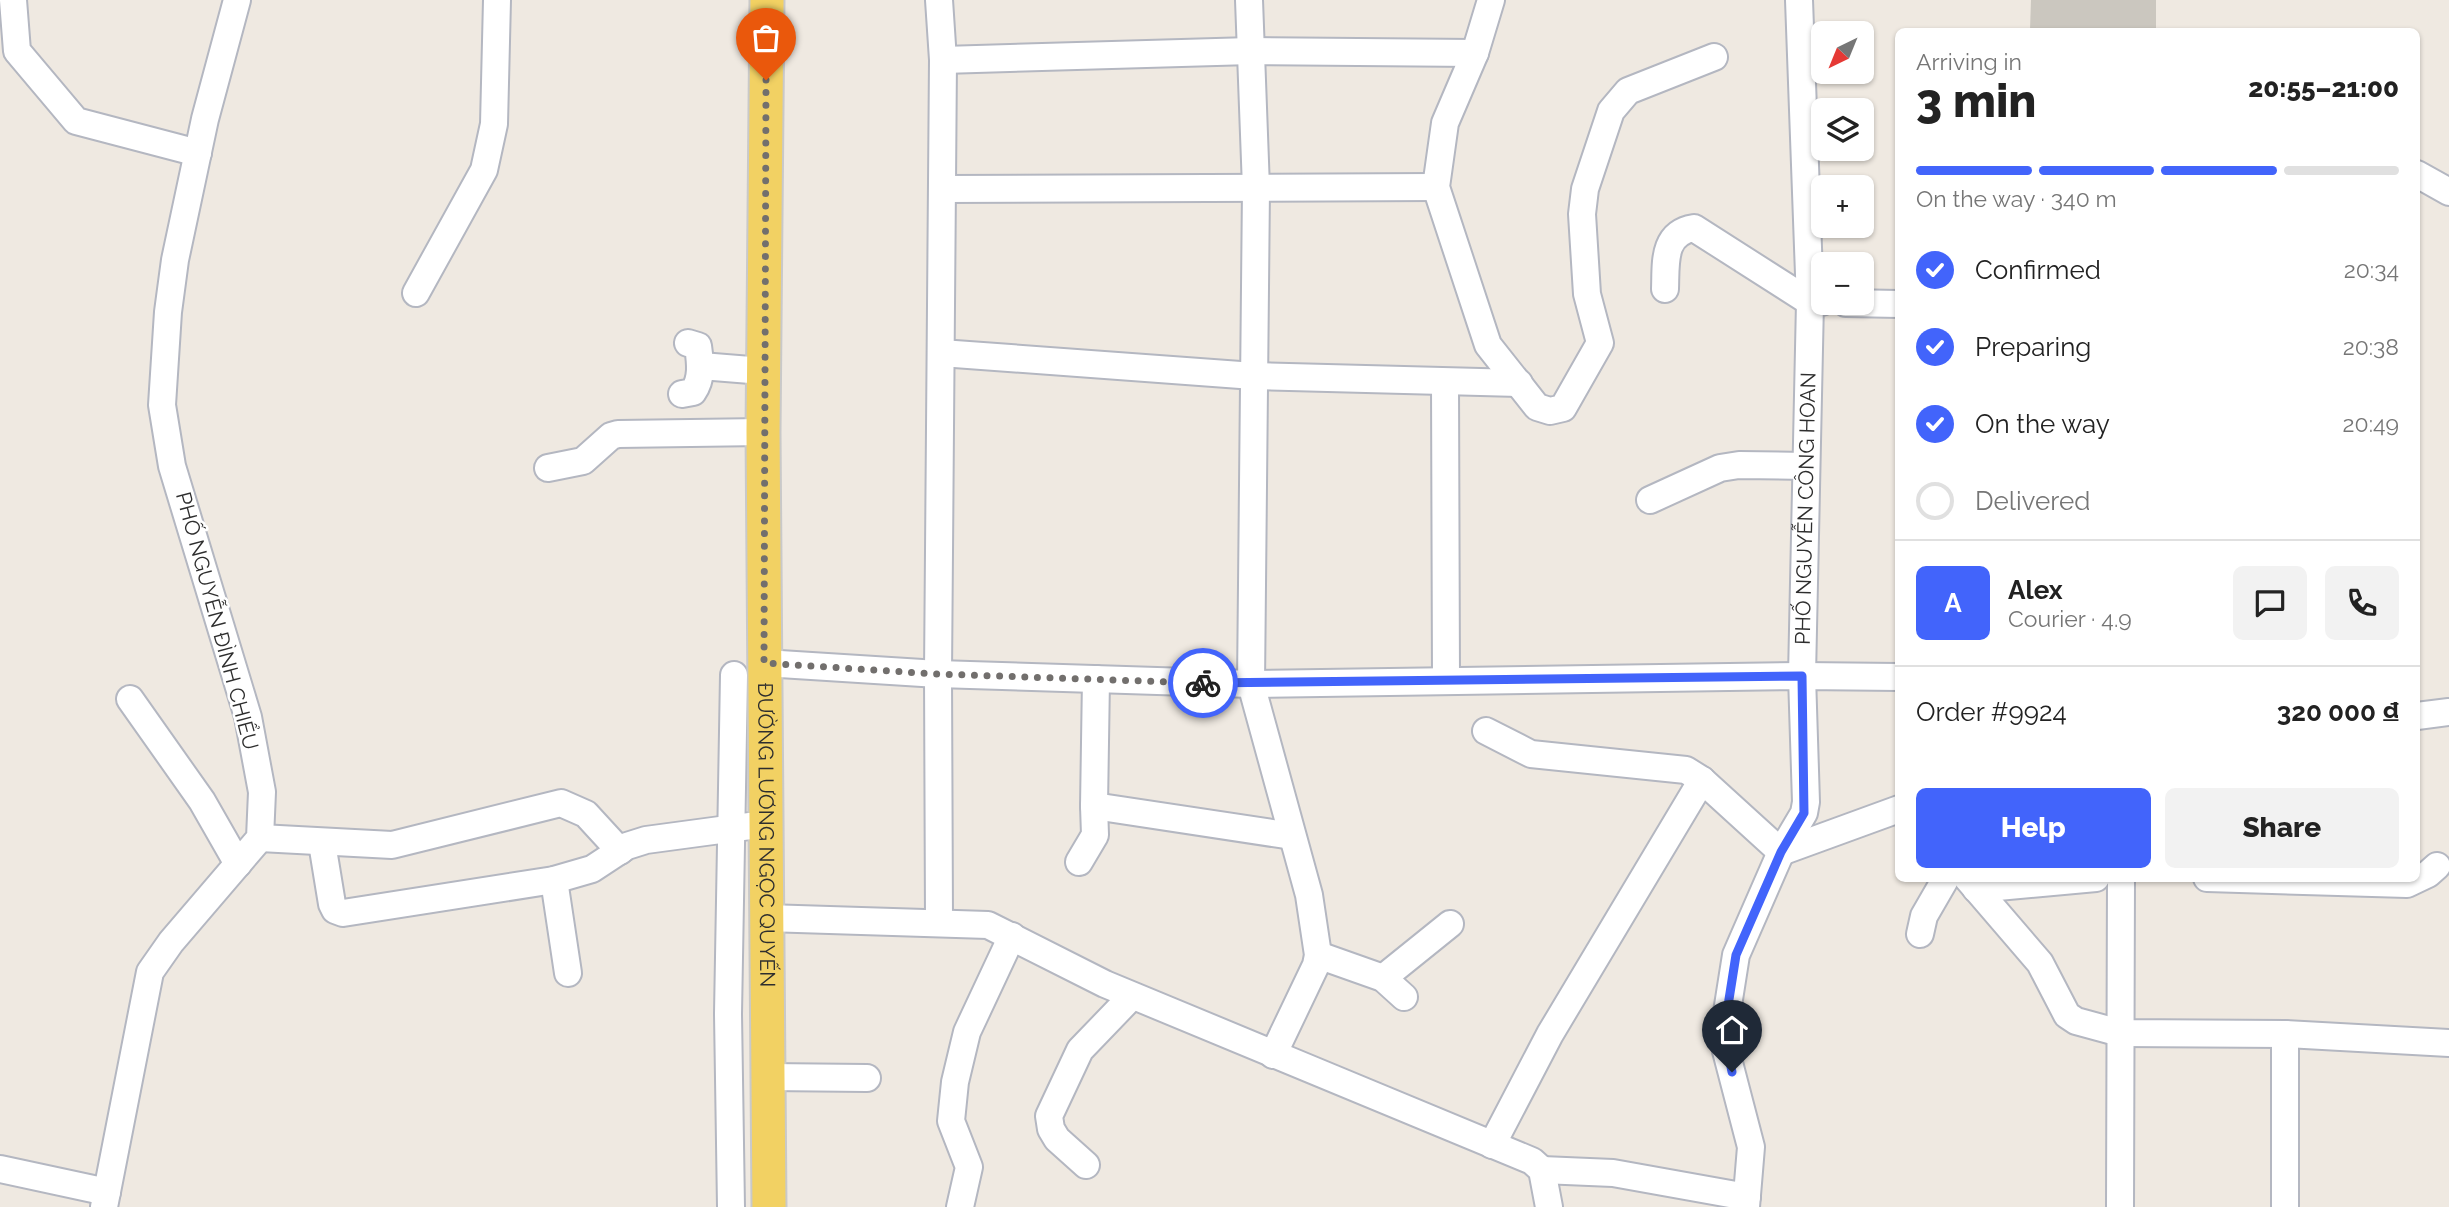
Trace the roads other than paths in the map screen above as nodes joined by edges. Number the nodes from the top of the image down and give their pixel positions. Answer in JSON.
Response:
{"nodes":[{"id":1,"x":13,"y":0,"type":"edge"},
{"id":2,"x":237,"y":0,"type":"edge"},
{"id":3,"x":497,"y":0,"type":"edge"},
{"id":4,"x":767,"y":0,"type":"edge"},
{"id":5,"x":939,"y":0,"type":"edge"},
{"id":6,"x":1249,"y":0,"type":"edge"},
{"id":7,"x":1491,"y":0,"type":"edge"},
{"id":8,"x":1800,"y":0,"type":"edge"},
{"id":9,"x":1251,"y":51,"type":"junction"},
{"id":10,"x":1475,"y":53,"type":"junction"},
{"id":11,"x":1714,"y":57,"type":"dead end"},
{"id":12,"x":943,"y":60,"type":"junction"},
{"id":13,"x":198,"y":153,"type":"junction"},
{"id":14,"x":2420,"y":176,"type":"edge"},
{"id":15,"x":1436,"y":187,"type":"junction"},
{"id":16,"x":1256,"y":188,"type":"junction"},
{"id":17,"x":943,"y":189,"type":"junction"},
{"id":18,"x":2449,"y":192,"type":"edge"},
{"id":19,"x":1814,"y":252,"type":"edge"},
{"id":20,"x":1665,"y":289,"type":"dead end"},
{"id":21,"x":416,"y":293,"type":"dead end"},
{"id":22,"x":1811,"y":298,"type":"edge"},
{"id":23,"x":1874,"y":304,"type":"edge"},
{"id":24,"x":1895,"y":304,"type":"edge"},
{"id":25,"x":1816,"y":315,"type":"edge"},
{"id":26,"x":688,"y":342,"type":"dead end"},
{"id":27,"x":941,"y":353,"type":"junction"},
{"id":28,"x":701,"y":366,"type":"junction"},
{"id":29,"x":763,"y":372,"type":"junction"},
{"id":30,"x":1254,"y":376,"type":"junction"},
{"id":31,"x":1445,"y":383,"type":"junction"},
{"id":32,"x":1519,"y":383,"type":"junction"},
{"id":33,"x":682,"y":394,"type":"dead end"},
{"id":34,"x":763,"y":432,"type":"junction"},
{"id":35,"x":1806,"y":466,"type":"junction"},
{"id":36,"x":548,"y":468,"type":"dead end"},
{"id":37,"x":1650,"y":500,"type":"dead end"},
{"id":38,"x":749,"y":669,"type":"junction"},
{"id":39,"x":937,"y":674,"type":"junction"},
{"id":40,"x":1802,"y":676,"type":"junction"},
{"id":41,"x":1895,"y":677,"type":"edge"},
{"id":42,"x":1096,"y":679,"type":"junction"},
{"id":43,"x":1446,"y":680,"type":"junction"},
{"id":44,"x":1251,"y":684,"type":"junction"},
{"id":45,"x":130,"y":699,"type":"dead end"},
{"id":46,"x":2449,"y":712,"type":"edge"},
{"id":47,"x":2420,"y":716,"type":"edge"},
{"id":48,"x":1486,"y":730,"type":"dead end"},
{"id":49,"x":1702,"y":780,"type":"junction"},
{"id":50,"x":1094,"y":806,"type":"junction"},
{"id":51,"x":1895,"y":810,"type":"edge"},
{"id":52,"x":765,"y":824,"type":"junction"},
{"id":53,"x":732,"y":828,"type":"junction"},
{"id":54,"x":1292,"y":836,"type":"junction"},
{"id":55,"x":260,"y":838,"type":"junction"},
{"id":56,"x":322,"y":843,"type":"junction"},
{"id":57,"x":620,"y":851,"type":"junction"},
{"id":58,"x":1781,"y":852,"type":"junction"},
{"id":59,"x":1079,"y":862,"type":"dead end"},
{"id":60,"x":238,"y":864,"type":"junction"},
{"id":61,"x":2437,"y":866,"type":"dead end"},
{"id":62,"x":2420,"y":878,"type":"edge"},
{"id":63,"x":554,"y":880,"type":"junction"},
{"id":64,"x":1944,"y":882,"type":"edge"},
{"id":65,"x":2013,"y":882,"type":"edge"},
{"id":66,"x":2121,"y":882,"type":"edge"},
{"id":67,"x":2340,"y":882,"type":"edge"},
{"id":68,"x":2411,"y":882,"type":"edge"},
{"id":69,"x":1971,"y":884,"type":"edge"},
{"id":70,"x":766,"y":918,"type":"junction"},
{"id":71,"x":939,"y":921,"type":"junction"},
{"id":72,"x":1450,"y":924,"type":"dead end"},
{"id":73,"x":1920,"y":934,"type":"dead end"},
{"id":74,"x":1012,"y":936,"type":"junction"},
{"id":75,"x":1318,"y":955,"type":"junction"},
{"id":76,"x":568,"y":972,"type":"dead end"},
{"id":77,"x":1382,"y":978,"type":"junction"},
{"id":78,"x":1132,"y":996,"type":"junction"},
{"id":79,"x":1404,"y":997,"type":"dead end"},
{"id":80,"x":2120,"y":1033,"type":"junction"},
{"id":81,"x":2285,"y":1034,"type":"junction"},
{"id":82,"x":2449,"y":1043,"type":"edge"},
{"id":83,"x":1273,"y":1055,"type":"junction"},
{"id":84,"x":768,"y":1077,"type":"junction"},
{"id":85,"x":867,"y":1078,"type":"dead end"},
{"id":86,"x":1492,"y":1145,"type":"junction"},
{"id":87,"x":1086,"y":1165,"type":"dead end"},
{"id":88,"x":0,"y":1169,"type":"edge"},
{"id":89,"x":1542,"y":1170,"type":"junction"},
{"id":90,"x":105,"y":1199,"type":"edge"},
{"id":91,"x":1747,"y":1202,"type":"edge"},
{"id":92,"x":731,"y":1207,"type":"edge"},
{"id":93,"x":769,"y":1207,"type":"edge"},
{"id":94,"x":960,"y":1207,"type":"edge"},
{"id":95,"x":1549,"y":1207,"type":"edge"},
{"id":96,"x":2120,"y":1207,"type":"edge"},
{"id":97,"x":2285,"y":1207,"type":"edge"}],
"edges":[{"from":1,"to":13,"type":"street"},
{"from":2,"to":13,"type":"street","name":"PHỐ NGUYỄN ĐÌNH CHIỂU"},
{"from":3,"to":21,"type":"street"},
{"from":4,"to":29,"type":"main road","name":"ĐƯỜNG LƯƠNG NGỌC QUYẾN"},
{"from":5,"to":12,"type":"street"},
{"from":6,"to":9,"type":"street"},
{"from":7,"to":10,"type":"street"},
{"from":8,"to":19,"type":"street","name":"PHỐ NGUYỄN CÔNG HOAN"},
{"from":9,"to":10,"type":"street"},
{"from":9,"to":12,"type":"street"},
{"from":9,"to":16,"type":"street"},
{"from":10,"to":15,"type":"street"},
{"from":11,"to":32,"type":"street"},
{"from":12,"to":17,"type":"street"},
{"from":13,"to":55,"type":"street","name":"PHỐ NGUYỄN ĐÌNH CHIỂU"},
{"from":14,"to":18,"type":"street"},
{"from":15,"to":16,"type":"street"},
{"from":15,"to":32,"type":"street"},
{"from":16,"to":17,"type":"street"},
{"from":16,"to":30,"type":"street"},
{"from":17,"to":27,"type":"street"},
{"from":20,"to":22,"type":"street"},
{"from":23,"to":24,"type":"street"},
{"from":25,"to":35,"type":"street","name":"PHỐ NGUYỄN CÔNG HOAN"},
{"from":26,"to":28,"type":"street"},
{"from":27,"to":30,"type":"street"},
{"from":27,"to":39,"type":"street"},
{"from":28,"to":29,"type":"street"},
{"from":28,"to":33,"type":"street"},
{"from":29,"to":34,"type":"main road","name":"ĐƯỜNG LƯƠNG NGỌC QUYẾN"},
{"from":30,"to":31,"type":"street"},
{"from":30,"to":44,"type":"street"},
{"from":31,"to":32,"type":"street"},
{"from":31,"to":43,"type":"street"},
{"from":34,"to":36,"type":"street"},
{"from":34,"to":38,"type":"main road","name":"ĐƯỜNG LƯƠNG NGỌC QUYẾN"},
{"from":35,"to":37,"type":"street"},
{"from":35,"to":40,"type":"street","name":"PHỐ NGUYỄN CÔNG HOAN"},
{"from":38,"to":39,"type":"street"},
{"from":38,"to":52,"type":"main road","name":"ĐƯỜNG LƯƠNG NGỌC QUYẾN"},
{"from":38,"to":53,"type":"street"},
{"from":39,"to":42,"type":"street"},
{"from":39,"to":71,"type":"street"},
{"from":40,"to":41,"type":"street"},
{"from":40,"to":43,"type":"street"},
{"from":40,"to":58,"type":"street","name":"PHỐ NGUYỄN CÔNG HOAN"},
{"from":42,"to":44,"type":"street"},
{"from":42,"to":50,"type":"street"},
{"from":43,"to":44,"type":"street"},
{"from":44,"to":54,"type":"street"},
{"from":45,"to":60,"type":"street"},
{"from":46,"to":47,"type":"street"},
{"from":48,"to":49,"type":"street"},
{"from":49,"to":58,"type":"street"},
{"from":49,"to":86,"type":"street"},
{"from":50,"to":54,"type":"street"},
{"from":50,"to":59,"type":"street"},
{"from":51,"to":58,"type":"street"},
{"from":52,"to":53,"type":"street"},
{"from":52,"to":70,"type":"main road","name":"ĐƯỜNG LƯƠNG NGỌC QUYẾN"},
{"from":53,"to":57,"type":"street"},
{"from":53,"to":92,"type":"street"},
{"from":54,"to":75,"type":"street"},
{"from":55,"to":56,"type":"street"},
{"from":55,"to":60,"type":"street"},
{"from":56,"to":57,"type":"street"},
{"from":56,"to":63,"type":"street"},
{"from":57,"to":63,"type":"street"},
{"from":58,"to":91,"type":"street","name":"PHỐ NGUYỄN CÔNG HOAN"},
{"from":60,"to":90,"type":"street"},
{"from":61,"to":62,"type":"street"},
{"from":63,"to":76,"type":"street"},
{"from":64,"to":73,"type":"street"},
{"from":65,"to":69,"type":"street"},
{"from":66,"to":80,"type":"street"},
{"from":67,"to":68,"type":"street"},
{"from":69,"to":80,"type":"street"},
{"from":70,"to":71,"type":"street"},
{"from":70,"to":84,"type":"main road","name":"ĐƯỜNG LƯƠNG NGỌC QUYẾN"},
{"from":71,"to":74,"type":"street"},
{"from":72,"to":77,"type":"street"},
{"from":74,"to":78,"type":"street"},
{"from":74,"to":94,"type":"street"},
{"from":75,"to":77,"type":"street"},
{"from":75,"to":83,"type":"street"},
{"from":77,"to":79,"type":"street"},
{"from":78,"to":83,"type":"street"},
{"from":78,"to":87,"type":"street"},
{"from":80,"to":81,"type":"street"},
{"from":80,"to":96,"type":"street"},
{"from":81,"to":82,"type":"street"},
{"from":81,"to":97,"type":"street"},
{"from":83,"to":86,"type":"street"},
{"from":84,"to":85,"type":"street"},
{"from":84,"to":93,"type":"main road","name":"ĐƯỜNG LƯƠNG NGỌC QUYẾN"},
{"from":86,"to":89,"type":"street"},
{"from":88,"to":90,"type":"street"},
{"from":89,"to":91,"type":"street"},
{"from":89,"to":95,"type":"street"}]}
